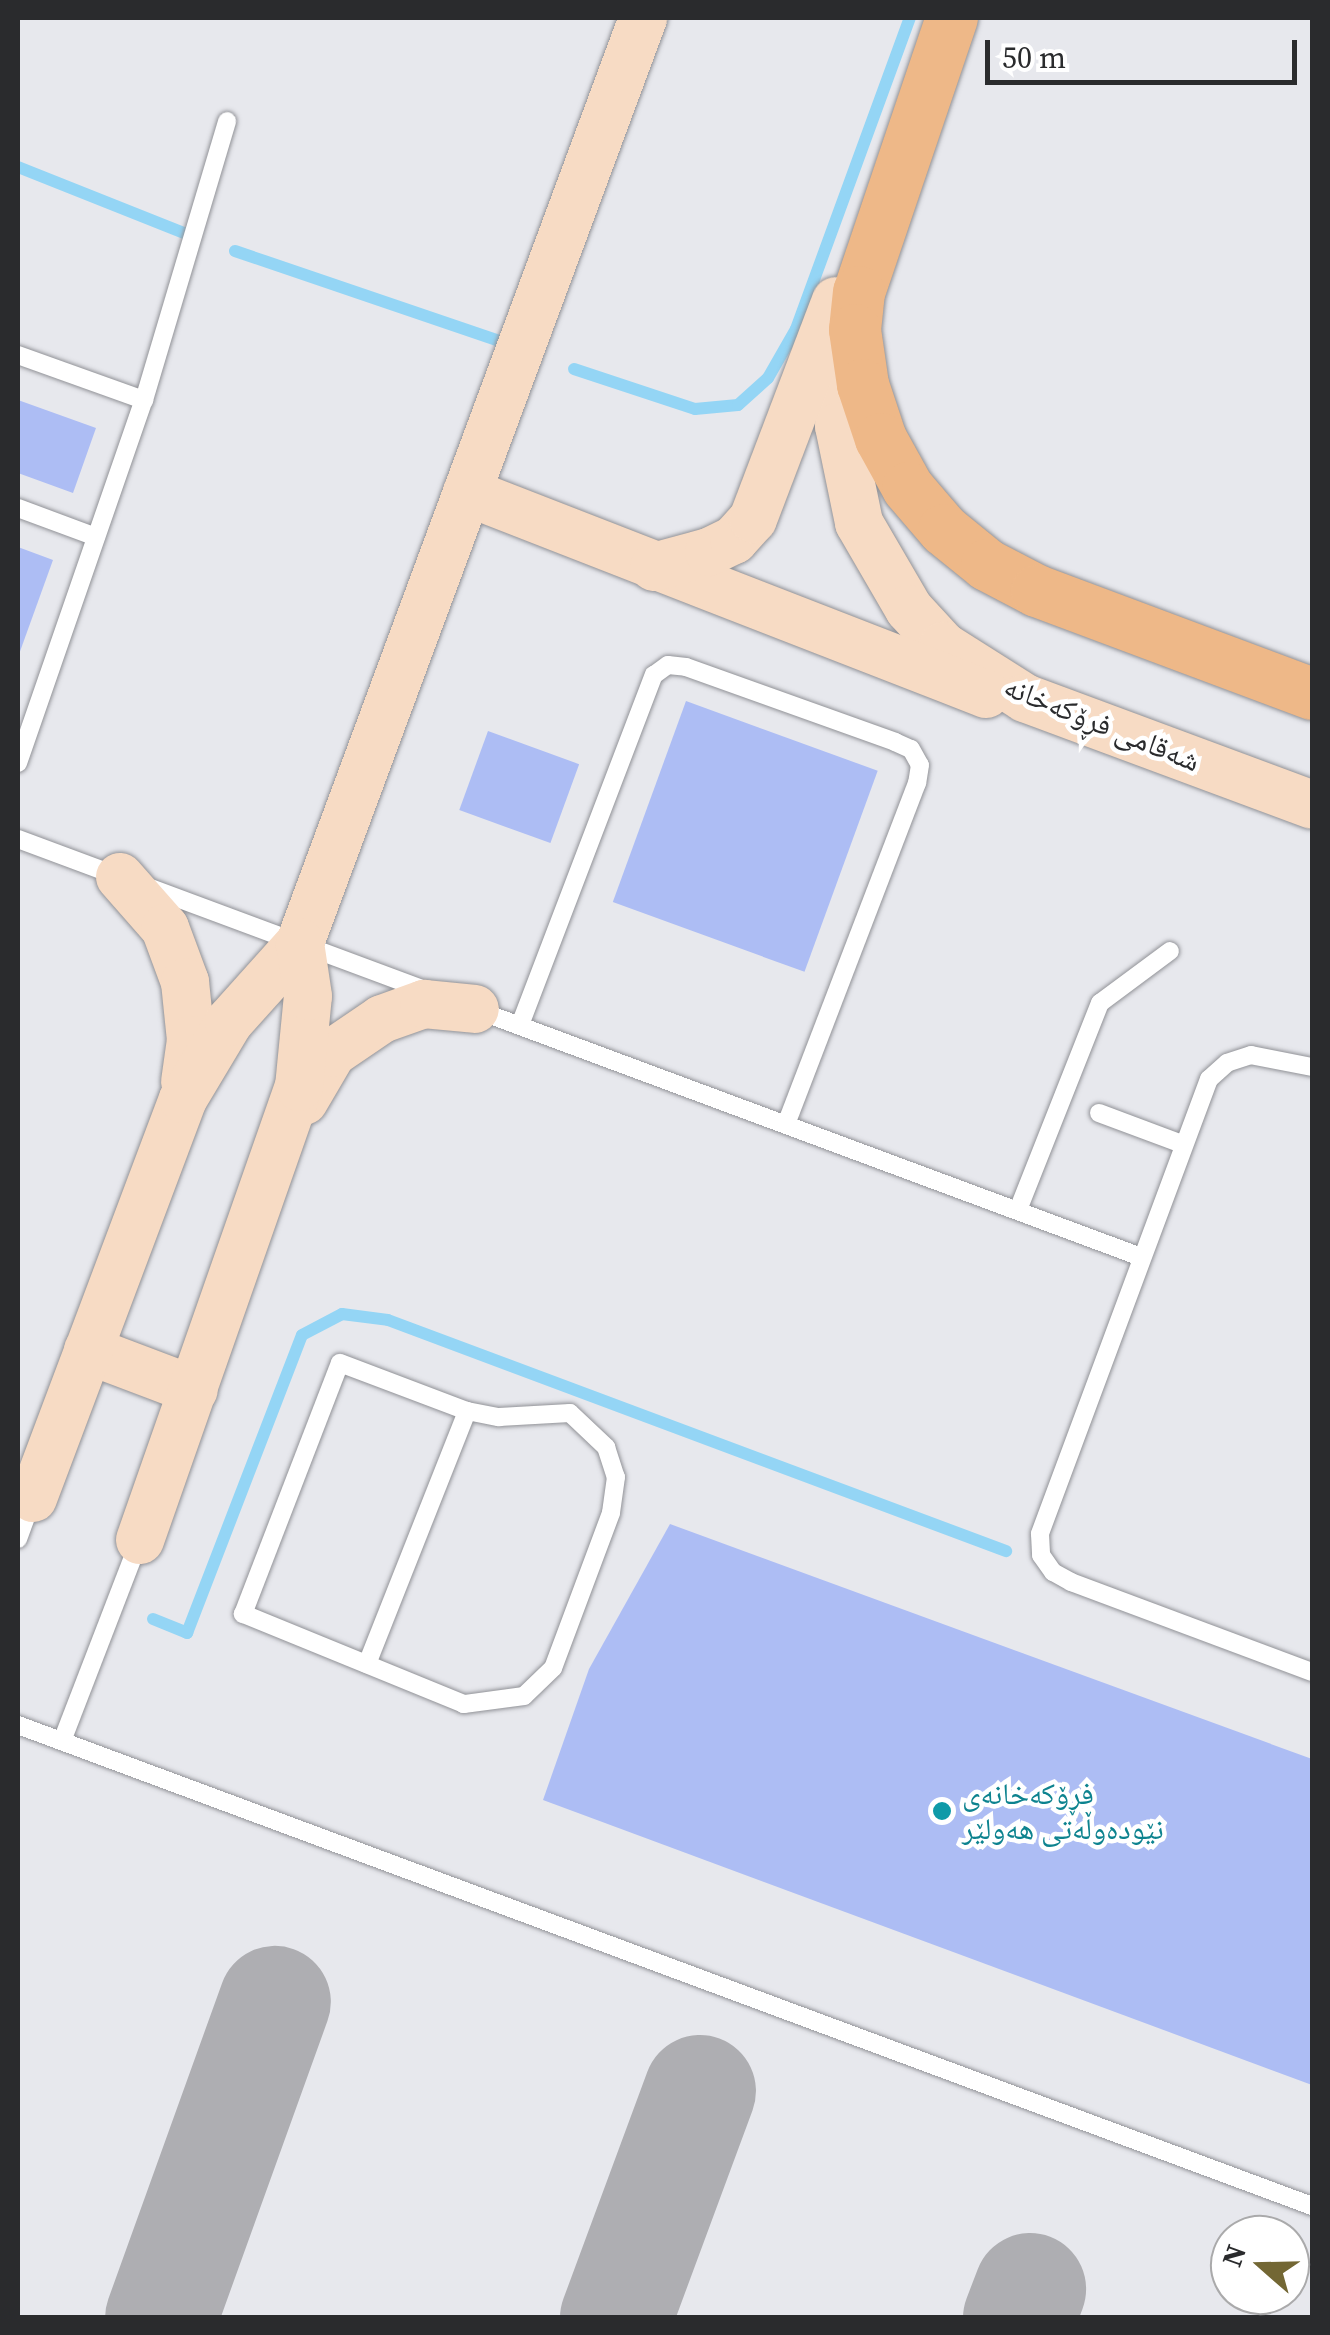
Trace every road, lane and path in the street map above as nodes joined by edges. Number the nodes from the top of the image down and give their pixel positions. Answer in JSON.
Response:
{"nodes":[{"id":1,"x":643,"y":18,"type":"edge"},
{"id":2,"x":952,"y":18,"type":"edge"},
{"id":3,"x":227,"y":121,"type":"dead end"},
{"id":4,"x":872,"y":238,"type":"junction"},
{"id":5,"x":855,"y":330,"type":"junction"},
{"id":6,"x":18,"y":355,"type":"edge"},
{"id":7,"x":144,"y":400,"type":"junction"},
{"id":8,"x":467,"y":492,"type":"junction"},
{"id":9,"x":18,"y":508,"type":"edge"},
{"id":10,"x":96,"y":537,"type":"junction"},
{"id":11,"x":654,"y":568,"type":"junction"},
{"id":12,"x":1312,"y":694,"type":"edge"},
{"id":13,"x":1025,"y":698,"type":"junction"},
{"id":14,"x":24,"y":724,"type":"edge"},
{"id":15,"x":18,"y":764,"type":"edge"},
{"id":16,"x":1312,"y":805,"type":"edge"},
{"id":17,"x":18,"y":839,"type":"edge"},
{"id":18,"x":120,"y":877,"type":"junction"},
{"id":19,"x":300,"y":943,"type":"junction"},
{"id":20,"x":1170,"y":951,"type":"dead end"},
{"id":21,"x":475,"y":1009,"type":"junction"},
{"id":22,"x":520,"y":1025,"type":"junction"},
{"id":23,"x":1312,"y":1067,"type":"edge"},
{"id":24,"x":183,"y":1099,"type":"junction"},
{"id":25,"x":1098,"y":1113,"type":"dead end"},
{"id":26,"x":786,"y":1124,"type":"junction"},
{"id":27,"x":284,"y":1140,"type":"junction"},
{"id":28,"x":1182,"y":1144,"type":"junction"},
{"id":29,"x":1018,"y":1210,"type":"junction"},
{"id":30,"x":1141,"y":1257,"type":"junction"},
{"id":31,"x":88,"y":1350,"type":"junction"},
{"id":32,"x":194,"y":1390,"type":"junction"},
{"id":33,"x":467,"y":1411,"type":"junction"},
{"id":34,"x":25,"y":1519,"type":"edge"},
{"id":35,"x":140,"y":1540,"type":"joint"},
{"id":36,"x":367,"y":1664,"type":"junction"},
{"id":37,"x":1312,"y":1672,"type":"edge"},
{"id":38,"x":18,"y":1725,"type":"edge"},
{"id":39,"x":62,"y":1742,"type":"junction"},
{"id":40,"x":1312,"y":2206,"type":"edge"}],
"edges":[{"from":1,"to":8,"type":"street"},
{"from":2,"to":4,"type":"main road","name":"شەقامی فڕۆکەخانە"},
{"from":3,"to":7,"type":"lane"},
{"from":4,"to":5,"type":"main road","name":"شەقامی فڕۆکەخانە"},
{"from":4,"to":11,"type":"street"},
{"from":5,"to":12,"type":"main road","name":"شەقامی فڕۆکەخانە"},
{"from":5,"to":13,"type":"street","name":"شەقامی فڕۆکەخانە"},
{"from":6,"to":7,"type":"lane"},
{"from":7,"to":10,"type":"lane"},
{"from":8,"to":11,"type":"street"},
{"from":8,"to":19,"type":"street"},
{"from":9,"to":10,"type":"lane"},
{"from":10,"to":14,"type":"lane"},
{"from":11,"to":13,"type":"street"},
{"from":13,"to":16,"type":"street","name":"شەقامی فڕۆکەخانە"},
{"from":14,"to":15,"type":"lane"},
{"from":17,"to":18,"type":"lane"},
{"from":18,"to":19,"type":"lane"},
{"from":18,"to":24,"type":"street"},
{"from":19,"to":21,"type":"lane"},
{"from":19,"to":24,"type":"street"},
{"from":19,"to":27,"type":"street"},
{"from":20,"to":29,"type":"lane"},
{"from":21,"to":22,"type":"lane"},
{"from":21,"to":27,"type":"street"},
{"from":22,"to":26,"type":"lane"},
{"from":22,"to":26,"type":"lane"},
{"from":23,"to":28,"type":"lane"},
{"from":24,"to":31,"type":"street"},
{"from":25,"to":28,"type":"lane"},
{"from":26,"to":29,"type":"lane"},
{"from":27,"to":32,"type":"street"},
{"from":28,"to":30,"type":"lane"},
{"from":29,"to":30,"type":"lane"},
{"from":30,"to":37,"type":"lane"},
{"from":31,"to":32,"type":"street"},
{"from":31,"to":34,"type":"street"},
{"from":32,"to":35,"type":"street"},
{"from":33,"to":36,"type":"lane"},
{"from":33,"to":36,"type":"lane"},
{"from":33,"to":36,"type":"lane"},
{"from":35,"to":39,"type":"lane"},
{"from":38,"to":39,"type":"lane"},
{"from":39,"to":40,"type":"lane"}]}
